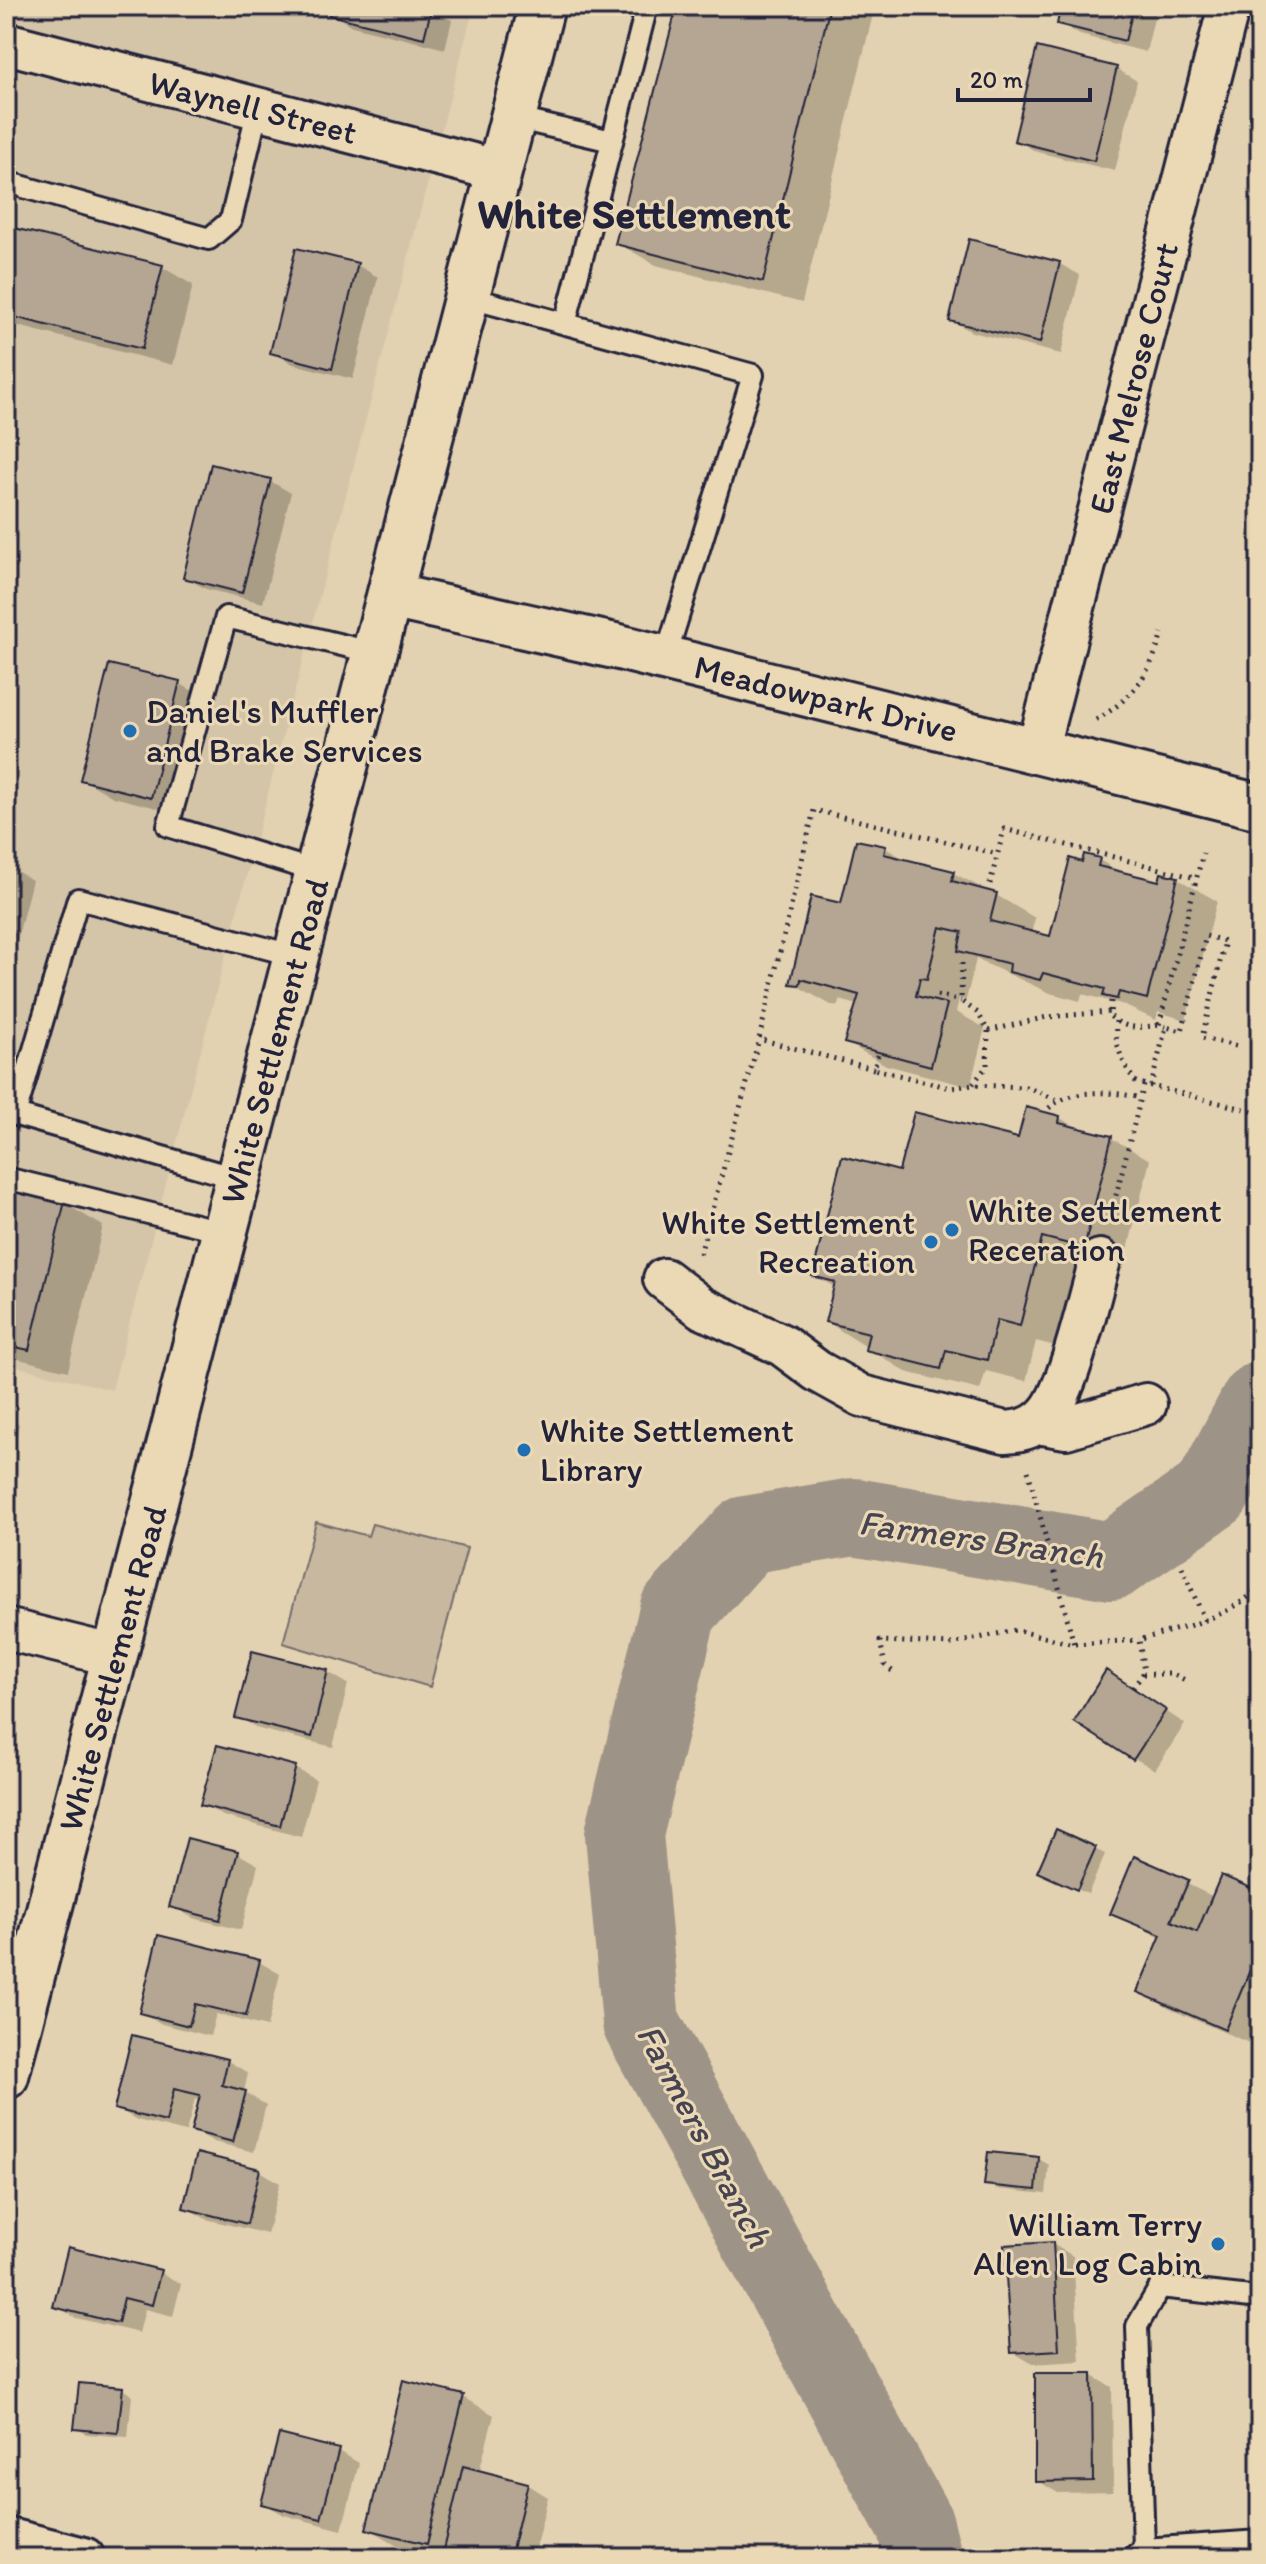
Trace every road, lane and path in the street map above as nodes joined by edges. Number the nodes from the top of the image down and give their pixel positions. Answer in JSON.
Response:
{"nodes":[{"id":1,"x":542,"y":6,"type":"edge"},
{"id":2,"x":647,"y":6,"type":"edge"},
{"id":3,"x":1229,"y":6,"type":"edge"},
{"id":4,"x":6,"y":43,"type":"edge"},
{"id":5,"x":258,"y":108,"type":"junction"},
{"id":6,"x":514,"y":118,"type":"junction"},
{"id":7,"x":612,"y":141,"type":"junction"},
{"id":8,"x":500,"y":171,"type":"junction"},
{"id":9,"x":6,"y":182,"type":"edge"},
{"id":10,"x":467,"y":297,"type":"junction"},
{"id":11,"x":565,"y":324,"type":"junction"},
{"id":12,"x":390,"y":596,"type":"junction"},
{"id":13,"x":1162,"y":633,"type":"dead end"},
{"id":14,"x":375,"y":653,"type":"junction"},
{"id":15,"x":665,"y":659,"type":"junction"},
{"id":16,"x":1042,"y":734,"type":"junction"},
{"id":17,"x":1260,"y":807,"type":"edge"},
{"id":18,"x":1203,"y":853,"type":"dead end"},
{"id":19,"x":998,"y":854,"type":"junction"},
{"id":20,"x":318,"y":872,"type":"junction"},
{"id":21,"x":1196,"y":878,"type":"junction"},
{"id":22,"x":990,"y":884,"type":"dead end"},
{"id":23,"x":296,"y":956,"type":"junction"},
{"id":24,"x":962,"y":963,"type":"dead end"},
{"id":25,"x":937,"y":995,"type":"dead end"},
{"id":26,"x":961,"y":1001,"type":"junction"},
{"id":27,"x":1111,"y":1001,"type":"dead end"},
{"id":28,"x":1109,"y":1012,"type":"junction"},
{"id":29,"x":1116,"y":1021,"type":"junction"},
{"id":30,"x":1162,"y":1026,"type":"junction"},
{"id":31,"x":988,"y":1031,"type":"junction"},
{"id":32,"x":759,"y":1039,"type":"junction"},
{"id":33,"x":1236,"y":1046,"type":"dead end"},
{"id":34,"x":878,"y":1055,"type":"dead end"},
{"id":35,"x":874,"y":1069,"type":"junction"},
{"id":36,"x":972,"y":1085,"type":"junction"},
{"id":37,"x":1151,"y":1086,"type":"junction"},
{"id":38,"x":1141,"y":1098,"type":"junction"},
{"id":39,"x":1058,"y":1100,"type":"junction"},
{"id":40,"x":1049,"y":1108,"type":"dead end"},
{"id":41,"x":10,"y":1113,"type":"edge"},
{"id":42,"x":1260,"y":1113,"type":"edge"},
{"id":43,"x":6,"y":1178,"type":"edge"},
{"id":44,"x":239,"y":1179,"type":"junction"},
{"id":45,"x":225,"y":1232,"type":"junction"},
{"id":46,"x":1100,"y":1260,"type":"joint"},
{"id":47,"x":681,"y":1272,"type":"joint"},
{"id":48,"x":1146,"y":1404,"type":"dead end"},
{"id":49,"x":1038,"y":1423,"type":"junction"},
{"id":50,"x":1027,"y":1467,"type":"dead end"},
{"id":51,"x":1182,"y":1567,"type":"dead end"},
{"id":52,"x":1260,"y":1587,"type":"edge"},
{"id":53,"x":1205,"y":1621,"type":"junction"},
{"id":54,"x":6,"y":1629,"type":"edge"},
{"id":55,"x":1139,"y":1640,"type":"junction"},
{"id":56,"x":1074,"y":1644,"type":"junction"},
{"id":57,"x":115,"y":1656,"type":"junction"},
{"id":58,"x":892,"y":1671,"type":"dead end"},
{"id":59,"x":1143,"y":1674,"type":"junction"},
{"id":60,"x":1189,"y":1682,"type":"dead end"},
{"id":61,"x":1133,"y":1688,"type":"dead end"},
{"id":62,"x":14,"y":2013,"type":"edge"},
{"id":63,"x":6,"y":2076,"type":"edge"},
{"id":64,"x":1260,"y":2298,"type":"edge"},
{"id":65,"x":6,"y":2538,"type":"edge"},
{"id":66,"x":1260,"y":2541,"type":"edge"},
{"id":67,"x":1138,"y":2553,"type":"edge"},
{"id":68,"x":84,"y":2558,"type":"edge"}],
"edges":[{"from":1,"to":6,"type":"main road","name":"White Settlement Road"},
{"from":2,"to":7,"type":"lane"},
{"from":3,"to":16,"type":"street","name":"East Melrose Court"},
{"from":4,"to":5,"type":"street","name":"Waynell Street"},
{"from":5,"to":8,"type":"street","name":"Waynell Street"},
{"from":5,"to":9,"type":"lane"},
{"from":6,"to":7,"type":"lane"},
{"from":6,"to":8,"type":"main road","name":"White Settlement Road"},
{"from":7,"to":11,"type":"lane"},
{"from":8,"to":10,"type":"main road","name":"White Settlement Road"},
{"from":10,"to":11,"type":"lane"},
{"from":10,"to":12,"type":"main road","name":"White Settlement Road"},
{"from":11,"to":15,"type":"lane"},
{"from":12,"to":14,"type":"main road","name":"White Settlement Road"},
{"from":12,"to":15,"type":"main road","name":"Meadowpark Drive"},
{"from":13,"to":16,"type":"path"},
{"from":14,"to":20,"type":"main road","name":"White Settlement Road"},
{"from":14,"to":20,"type":"lane"},
{"from":15,"to":16,"type":"main road","name":"Meadowpark Drive"},
{"from":16,"to":17,"type":"main road","name":"Meadowpark Drive"},
{"from":18,"to":21,"type":"path"},
{"from":19,"to":21,"type":"path"},
{"from":19,"to":22,"type":"path"},
{"from":19,"to":32,"type":"path"},
{"from":20,"to":23,"type":"main road","name":"White Settlement Road"},
{"from":21,"to":30,"type":"path"},
{"from":23,"to":41,"type":"lane"},
{"from":23,"to":44,"type":"main road","name":"White Settlement Road"},
{"from":24,"to":26,"type":"path"},
{"from":25,"to":26,"type":"path"},
{"from":26,"to":31,"type":"path"},
{"from":27,"to":28,"type":"path"},
{"from":28,"to":29,"type":"path"},
{"from":28,"to":31,"type":"path"},
{"from":29,"to":30,"type":"path"},
{"from":29,"to":37,"type":"path"},
{"from":30,"to":33,"type":"path"},
{"from":30,"to":37,"type":"path"},
{"from":31,"to":36,"type":"path"},
{"from":32,"to":35,"type":"path"},
{"from":32,"to":47,"type":"path"},
{"from":34,"to":35,"type":"path"},
{"from":35,"to":36,"type":"path"},
{"from":36,"to":39,"type":"path"},
{"from":37,"to":38,"type":"path"},
{"from":37,"to":42,"type":"path"},
{"from":38,"to":39,"type":"path"},
{"from":38,"to":46,"type":"path"},
{"from":39,"to":40,"type":"path"},
{"from":41,"to":44,"type":"lane"},
{"from":43,"to":45,"type":"lane"},
{"from":44,"to":45,"type":"main road","name":"White Settlement Road"},
{"from":45,"to":57,"type":"main road","name":"White Settlement Road"},
{"from":46,"to":49,"type":"street"},
{"from":47,"to":49,"type":"street"},
{"from":48,"to":49,"type":"street"},
{"from":50,"to":56,"type":"path"},
{"from":51,"to":53,"type":"path"},
{"from":52,"to":53,"type":"path"},
{"from":53,"to":55,"type":"path"},
{"from":54,"to":57,"type":"street"},
{"from":55,"to":56,"type":"path"},
{"from":55,"to":59,"type":"path"},
{"from":56,"to":58,"type":"path"},
{"from":57,"to":62,"type":"main road","name":"White Settlement Road"},
{"from":59,"to":60,"type":"path"},
{"from":59,"to":61,"type":"path"},
{"from":62,"to":63,"type":"main road","name":"White Settlement Road"},
{"from":64,"to":67,"type":"lane"},
{"from":65,"to":68,"type":"street"},
{"from":66,"to":67,"type":"lane"}]}
